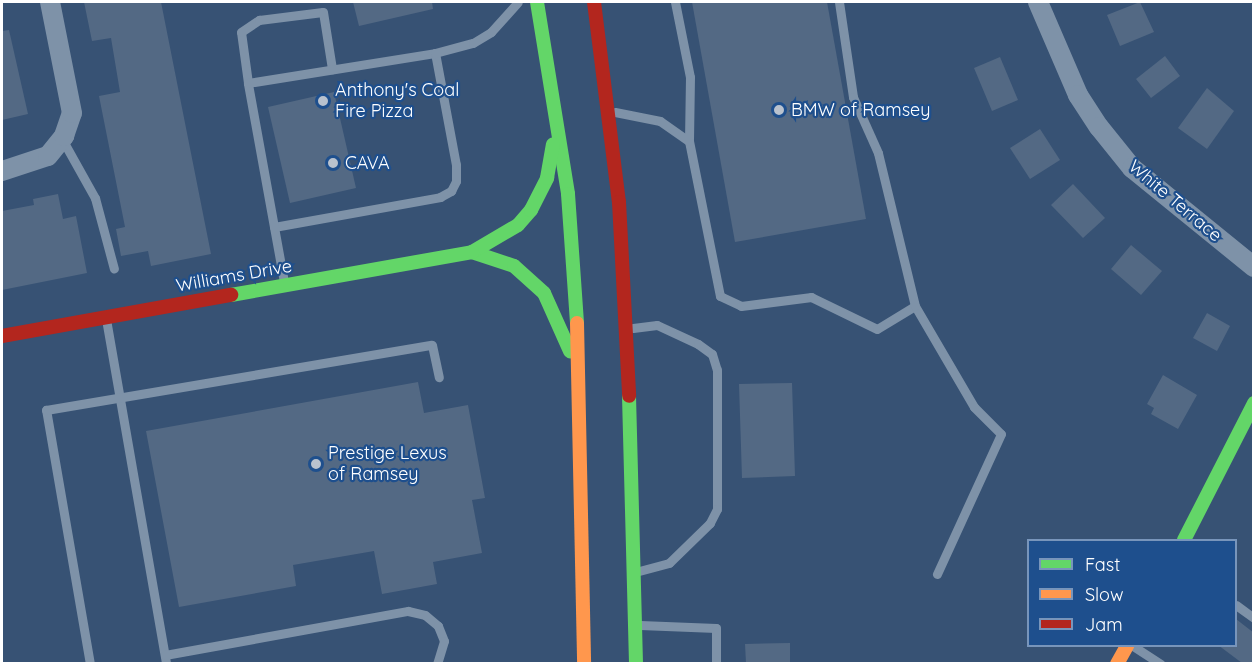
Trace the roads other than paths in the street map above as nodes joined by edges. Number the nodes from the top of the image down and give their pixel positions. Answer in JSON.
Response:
{"nodes":[{"id":1,"x":50,"y":2,"type":"edge"},
{"id":2,"x":518,"y":2,"type":"edge"},
{"id":3,"x":537,"y":2,"type":"edge"},
{"id":4,"x":594,"y":2,"type":"edge"},
{"id":5,"x":675,"y":2,"type":"edge"},
{"id":6,"x":840,"y":2,"type":"edge"},
{"id":7,"x":1038,"y":2,"type":"edge"},
{"id":8,"x":435,"y":53,"type":"junction"},
{"id":9,"x":332,"y":69,"type":"junction"},
{"id":10,"x":248,"y":83,"type":"junction"},
{"id":11,"x":609,"y":111,"type":"junction"},
{"id":12,"x":557,"y":122,"type":"junction"},
{"id":13,"x":62,"y":139,"type":"junction"},
{"id":14,"x":689,"y":141,"type":"junction"},
{"id":15,"x":2,"y":171,"type":"edge"},
{"id":16,"x":274,"y":227,"type":"junction"},
{"id":17,"x":472,"y":252,"type":"junction"},
{"id":18,"x":1254,"y":267,"type":"edge"},
{"id":19,"x":114,"y":269,"type":"dead end"},
{"id":20,"x":285,"y":286,"type":"junction"},
{"id":21,"x":915,"y":306,"type":"junction"},
{"id":22,"x":105,"y":317,"type":"junction"},
{"id":23,"x":627,"y":328,"type":"junction"},
{"id":24,"x":2,"y":336,"type":"edge"},
{"id":25,"x":439,"y":377,"type":"dead end"},
{"id":26,"x":579,"y":378,"type":"junction"},
{"id":27,"x":117,"y":397,"type":"junction"},
{"id":28,"x":1254,"y":403,"type":"edge"},
{"id":29,"x":1185,"y":539,"type":"edge"},
{"id":30,"x":634,"y":573,"type":"junction"},
{"id":31,"x":937,"y":574,"type":"dead end"},
{"id":32,"x":1237,"y":606,"type":"edge"},
{"id":33,"x":1254,"y":618,"type":"edge"},
{"id":34,"x":636,"y":624,"type":"junction"},
{"id":35,"x":584,"y":633,"type":"junction"},
{"id":36,"x":1126,"y":647,"type":"edge"},
{"id":37,"x":1136,"y":647,"type":"edge"},
{"id":38,"x":166,"y":659,"type":"edge"},
{"id":39,"x":90,"y":663,"type":"edge"},
{"id":40,"x":437,"y":663,"type":"edge"},
{"id":41,"x":575,"y":663,"type":"edge"},
{"id":42,"x":584,"y":663,"type":"edge"},
{"id":43,"x":636,"y":663,"type":"edge"},
{"id":44,"x":716,"y":663,"type":"edge"},
{"id":45,"x":1118,"y":663,"type":"edge"},
{"id":46,"x":1161,"y":663,"type":"edge"}],
"edges":[{"from":1,"to":13,"type":"street"},
{"from":2,"to":8,"type":"lane"},
{"from":3,"to":12,"type":"main road"},
{"from":4,"to":11,"type":"main road"},
{"from":5,"to":14,"type":"lane"},
{"from":6,"to":21,"type":"lane"},
{"from":7,"to":18,"type":"street","name":"White Terrace"},
{"from":8,"to":9,"type":"lane"},
{"from":8,"to":16,"type":"lane"},
{"from":9,"to":10,"type":"lane"},
{"from":9,"to":10,"type":"lane"},
{"from":10,"to":16,"type":"lane"},
{"from":11,"to":14,"type":"lane"},
{"from":11,"to":23,"type":"main road"},
{"from":12,"to":17,"type":"main road"},
{"from":12,"to":26,"type":"main road"},
{"from":13,"to":15,"type":"street"},
{"from":13,"to":19,"type":"lane"},
{"from":14,"to":21,"type":"lane"},
{"from":16,"to":20,"type":"lane"},
{"from":17,"to":20,"type":"main road","name":"Williams Drive"},
{"from":17,"to":26,"type":"main road"},
{"from":20,"to":22,"type":"main road","name":"Williams Drive"},
{"from":21,"to":31,"type":"lane"},
{"from":22,"to":24,"type":"main road","name":"Williams Drive"},
{"from":22,"to":27,"type":"lane"},
{"from":23,"to":30,"type":"main road"},
{"from":23,"to":30,"type":"lane"},
{"from":25,"to":27,"type":"lane"},
{"from":26,"to":35,"type":"main road"},
{"from":27,"to":38,"type":"lane"},
{"from":27,"to":39,"type":"lane"},
{"from":28,"to":29,"type":"main road"},
{"from":30,"to":34,"type":"main road"},
{"from":32,"to":33,"type":"lane"},
{"from":34,"to":43,"type":"main road"},
{"from":34,"to":44,"type":"lane"},
{"from":35,"to":41,"type":"lane"},
{"from":35,"to":42,"type":"main road"},
{"from":36,"to":45,"type":"main road"},
{"from":37,"to":46,"type":"lane"},
{"from":38,"to":40,"type":"lane"}]}
